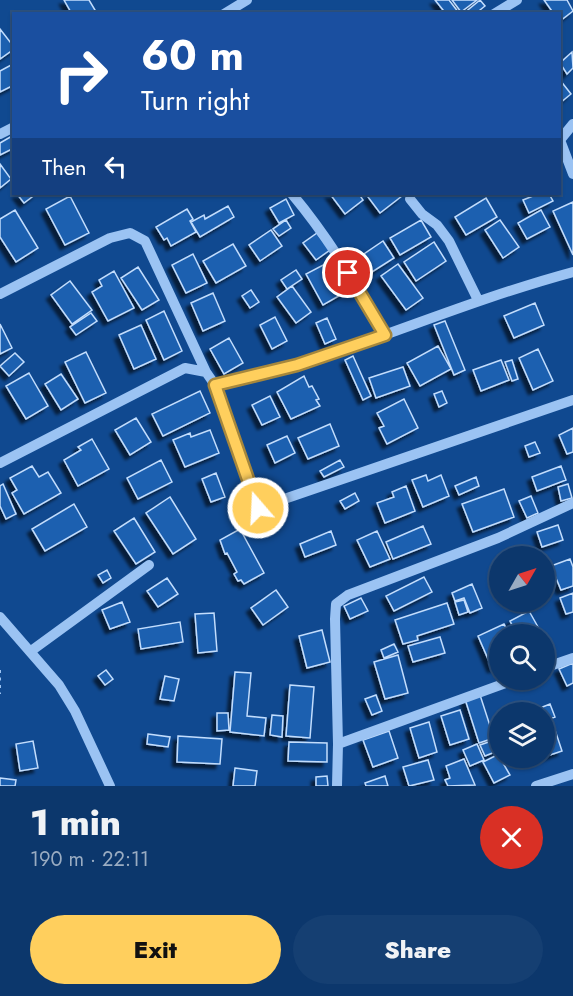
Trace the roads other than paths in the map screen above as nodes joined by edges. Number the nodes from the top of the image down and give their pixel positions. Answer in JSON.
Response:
{"nodes":[{"id":1,"x":247,"y":0,"type":"edge"},
{"id":2,"x":511,"y":1,"type":"edge"},
{"id":3,"x":227,"y":12,"type":"edge"},
{"id":4,"x":497,"y":12,"type":"edge"},
{"id":5,"x":573,"y":124,"type":"edge"},
{"id":6,"x":561,"y":139,"type":"edge"},
{"id":7,"x":561,"y":143,"type":"edge"},
{"id":8,"x":573,"y":174,"type":"edge"},
{"id":9,"x":293,"y":195,"type":"edge"},
{"id":10,"x":410,"y":199,"type":"dead end"},
{"id":11,"x":573,"y":272,"type":"edge"},
{"id":12,"x":0,"y":294,"type":"edge"},
{"id":13,"x":478,"y":300,"type":"junction"},
{"id":14,"x":385,"y":335,"type":"junction"},
{"id":15,"x":206,"y":372,"type":"junction"},
{"id":16,"x":215,"y":385,"type":"junction"},
{"id":17,"x":573,"y":400,"type":"edge"},
{"id":18,"x":0,"y":463,"type":"edge"},
{"id":19,"x":573,"y":503,"type":"edge"},
{"id":20,"x":149,"y":565,"type":"dead end"},
{"id":21,"x":0,"y":617,"type":"edge"},
{"id":22,"x":31,"y":651,"type":"junction"},
{"id":23,"x":573,"y":658,"type":"edge"},
{"id":24,"x":555,"y":664,"type":"edge"},
{"id":25,"x":489,"y":689,"type":"edge"},
{"id":26,"x":339,"y":744,"type":"junction"},
{"id":27,"x":573,"y":774,"type":"edge"},
{"id":28,"x":110,"y":786,"type":"edge"},
{"id":29,"x":338,"y":786,"type":"edge"},
{"id":30,"x":536,"y":786,"type":"edge"}],
"edges":[{"from":1,"to":3,"type":"street"},
{"from":2,"to":4,"type":"street"},
{"from":5,"to":6,"type":"street"},
{"from":7,"to":8,"type":"street"},
{"from":9,"to":14,"type":"street"},
{"from":10,"to":13,"type":"street"},
{"from":11,"to":13,"type":"street"},
{"from":12,"to":15,"type":"street"},
{"from":13,"to":14,"type":"street"},
{"from":14,"to":16,"type":"street"},
{"from":15,"to":16,"type":"street"},
{"from":15,"to":18,"type":"street"},
{"from":16,"to":17,"type":"street"},
{"from":19,"to":26,"type":"street"},
{"from":20,"to":22,"type":"street"},
{"from":21,"to":22,"type":"street"},
{"from":22,"to":28,"type":"street"},
{"from":23,"to":24,"type":"street"},
{"from":25,"to":26,"type":"street"},
{"from":26,"to":29,"type":"street"},
{"from":27,"to":30,"type":"street"}]}
